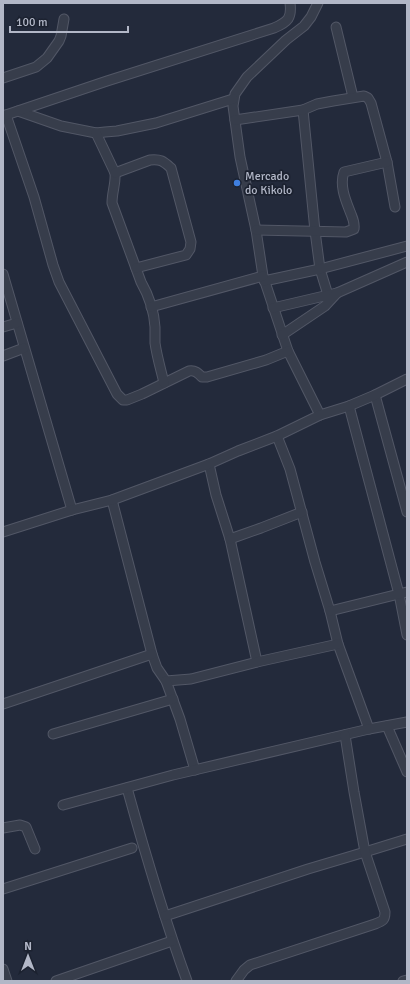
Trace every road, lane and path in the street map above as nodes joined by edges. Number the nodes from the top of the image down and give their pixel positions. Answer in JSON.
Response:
{"nodes":[{"id":1,"x":290,"y":3,"type":"edge"},
{"id":2,"x":318,"y":3,"type":"edge"},
{"id":3,"x":64,"y":19,"type":"dead end"},
{"id":4,"x":336,"y":27,"type":"dead end"},
{"id":5,"x":3,"y":78,"type":"edge"},
{"id":6,"x":353,"y":97,"type":"junction"},
{"id":7,"x":233,"y":100,"type":"junction"},
{"id":8,"x":303,"y":110,"type":"junction"},
{"id":9,"x":18,"y":111,"type":"junction"},
{"id":10,"x":4,"y":116,"type":"edge"},
{"id":11,"x":235,"y":120,"type":"junction"},
{"id":12,"x":96,"y":132,"type":"junction"},
{"id":13,"x":387,"y":162,"type":"junction"},
{"id":14,"x":115,"y":173,"type":"junction"},
{"id":15,"x":395,"y":207,"type":"dead end"},
{"id":16,"x":256,"y":230,"type":"junction"},
{"id":17,"x":315,"y":231,"type":"junction"},
{"id":18,"x":407,"y":246,"type":"edge"},
{"id":19,"x":407,"y":262,"type":"edge"},
{"id":20,"x":136,"y":268,"type":"junction"},
{"id":21,"x":320,"y":269,"type":"junction"},
{"id":22,"x":3,"y":274,"type":"edge"},
{"id":23,"x":264,"y":278,"type":"junction"},
{"id":24,"x":332,"y":294,"type":"junction"},
{"id":25,"x":152,"y":307,"type":"junction"},
{"id":26,"x":273,"y":308,"type":"junction"},
{"id":27,"x":17,"y":323,"type":"junction"},
{"id":28,"x":3,"y":327,"type":"edge"},
{"id":29,"x":282,"y":335,"type":"junction"},
{"id":30,"x":24,"y":348,"type":"junction"},
{"id":31,"x":288,"y":351,"type":"junction"},
{"id":32,"x":3,"y":356,"type":"edge"},
{"id":33,"x":407,"y":379,"type":"edge"},
{"id":34,"x":164,"y":383,"type":"junction"},
{"id":35,"x":375,"y":395,"type":"junction"},
{"id":36,"x":349,"y":406,"type":"junction"},
{"id":37,"x":320,"y":415,"type":"junction"},
{"id":38,"x":277,"y":436,"type":"junction"},
{"id":39,"x":209,"y":464,"type":"junction"},
{"id":40,"x":112,"y":500,"type":"junction"},
{"id":41,"x":72,"y":510,"type":"junction"},
{"id":42,"x":302,"y":512,"type":"junction"},
{"id":43,"x":407,"y":512,"type":"edge"},
{"id":44,"x":3,"y":532,"type":"edge"},
{"id":45,"x":230,"y":539,"type":"junction"},
{"id":46,"x":403,"y":593,"type":"edge"},
{"id":47,"x":330,"y":611,"type":"junction"},
{"id":48,"x":407,"y":635,"type":"edge"},
{"id":49,"x":338,"y":644,"type":"junction"},
{"id":50,"x":152,"y":654,"type":"junction"},
{"id":51,"x":257,"y":662,"type":"junction"},
{"id":52,"x":166,"y":681,"type":"junction"},
{"id":53,"x":173,"y":699,"type":"junction"},
{"id":54,"x":3,"y":704,"type":"edge"},
{"id":55,"x":407,"y":722,"type":"edge"},
{"id":56,"x":387,"y":726,"type":"junction"},
{"id":57,"x":369,"y":729,"type":"junction"},
{"id":58,"x":53,"y":734,"type":"dead end"},
{"id":59,"x":344,"y":735,"type":"junction"},
{"id":60,"x":195,"y":770,"type":"junction"},
{"id":61,"x":407,"y":772,"type":"edge"},
{"id":62,"x":127,"y":788,"type":"junction"},
{"id":63,"x":64,"y":805,"type":"dead end"},
{"id":64,"x":3,"y":828,"type":"edge"},
{"id":65,"x":407,"y":838,"type":"edge"},
{"id":66,"x":132,"y":848,"type":"dead end"},
{"id":67,"x":34,"y":849,"type":"dead end"},
{"id":68,"x":365,"y":852,"type":"junction"},
{"id":69,"x":3,"y":889,"type":"edge"},
{"id":70,"x":165,"y":916,"type":"junction"},
{"id":71,"x":172,"y":941,"type":"junction"},
{"id":72,"x":3,"y":969,"type":"edge"},
{"id":73,"x":407,"y":980,"type":"edge"},
{"id":74,"x":7,"y":981,"type":"edge"},
{"id":75,"x":56,"y":981,"type":"edge"},
{"id":76,"x":187,"y":981,"type":"edge"},
{"id":77,"x":236,"y":981,"type":"edge"},
{"id":78,"x":403,"y":981,"type":"edge"}],
"edges":[{"from":1,"to":9,"type":"street"},
{"from":2,"to":7,"type":"street"},
{"from":3,"to":5,"type":"street"},
{"from":4,"to":6,"type":"street"},
{"from":6,"to":8,"type":"street"},
{"from":6,"to":13,"type":"street"},
{"from":7,"to":11,"type":"street"},
{"from":7,"to":12,"type":"street"},
{"from":8,"to":11,"type":"street"},
{"from":8,"to":17,"type":"street"},
{"from":9,"to":10,"type":"street"},
{"from":9,"to":12,"type":"street"},
{"from":10,"to":34,"type":"street"},
{"from":11,"to":16,"type":"street"},
{"from":12,"to":14,"type":"street"},
{"from":13,"to":15,"type":"street"},
{"from":13,"to":17,"type":"street"},
{"from":14,"to":20,"type":"street"},
{"from":14,"to":20,"type":"street"},
{"from":16,"to":17,"type":"street"},
{"from":16,"to":23,"type":"street"},
{"from":17,"to":21,"type":"street"},
{"from":18,"to":21,"type":"street"},
{"from":19,"to":24,"type":"street"},
{"from":20,"to":25,"type":"street"},
{"from":21,"to":23,"type":"street"},
{"from":21,"to":24,"type":"street"},
{"from":22,"to":27,"type":"street"},
{"from":23,"to":25,"type":"street"},
{"from":23,"to":26,"type":"street"},
{"from":24,"to":26,"type":"street"},
{"from":24,"to":29,"type":"street"},
{"from":25,"to":34,"type":"street"},
{"from":26,"to":29,"type":"street"},
{"from":27,"to":28,"type":"street"},
{"from":27,"to":30,"type":"street"},
{"from":29,"to":31,"type":"street"},
{"from":30,"to":32,"type":"street"},
{"from":30,"to":41,"type":"street"},
{"from":31,"to":34,"type":"street"},
{"from":31,"to":37,"type":"street"},
{"from":33,"to":35,"type":"street"},
{"from":35,"to":36,"type":"street"},
{"from":35,"to":43,"type":"street"},
{"from":36,"to":37,"type":"street"},
{"from":36,"to":46,"type":"street"},
{"from":37,"to":38,"type":"street"},
{"from":38,"to":39,"type":"street"},
{"from":38,"to":42,"type":"street"},
{"from":39,"to":40,"type":"street"},
{"from":39,"to":45,"type":"street"},
{"from":40,"to":41,"type":"street"},
{"from":40,"to":50,"type":"street"},
{"from":41,"to":44,"type":"street"},
{"from":42,"to":45,"type":"street"},
{"from":42,"to":47,"type":"street"},
{"from":45,"to":51,"type":"street"},
{"from":46,"to":47,"type":"street"},
{"from":46,"to":48,"type":"street"},
{"from":47,"to":49,"type":"street"},
{"from":49,"to":51,"type":"street"},
{"from":49,"to":57,"type":"street"},
{"from":50,"to":52,"type":"street"},
{"from":50,"to":54,"type":"street"},
{"from":51,"to":52,"type":"street"},
{"from":52,"to":53,"type":"street"},
{"from":53,"to":58,"type":"street"},
{"from":53,"to":60,"type":"street"},
{"from":55,"to":56,"type":"street"},
{"from":56,"to":57,"type":"street"},
{"from":56,"to":61,"type":"street"},
{"from":57,"to":59,"type":"street"},
{"from":59,"to":60,"type":"street"},
{"from":59,"to":68,"type":"street"},
{"from":60,"to":62,"type":"street"},
{"from":62,"to":63,"type":"street"},
{"from":62,"to":70,"type":"street"},
{"from":64,"to":67,"type":"street"},
{"from":65,"to":68,"type":"street"},
{"from":66,"to":69,"type":"street"},
{"from":68,"to":70,"type":"street"},
{"from":68,"to":77,"type":"street"},
{"from":70,"to":71,"type":"street"},
{"from":71,"to":75,"type":"street"},
{"from":71,"to":76,"type":"street"},
{"from":72,"to":74,"type":"street"},
{"from":73,"to":78,"type":"street"}]}
